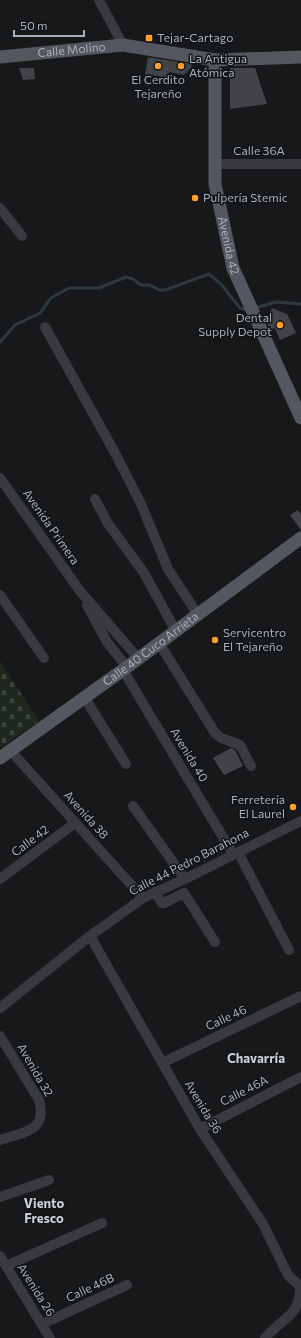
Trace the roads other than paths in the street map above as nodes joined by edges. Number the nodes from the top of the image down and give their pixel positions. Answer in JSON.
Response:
{"nodes":[{"id":1,"x":99,"y":0,"type":"edge"},
{"id":2,"x":123,"y":45,"type":"junction"},
{"id":3,"x":0,"y":57,"type":"edge"},
{"id":4,"x":301,"y":57,"type":"edge"},
{"id":5,"x":214,"y":60,"type":"junction"},
{"id":6,"x":216,"y":164,"type":"junction"},
{"id":7,"x":301,"y":164,"type":"edge"},
{"id":8,"x":0,"y":208,"type":"edge"},
{"id":9,"x":22,"y":236,"type":"dead end"},
{"id":10,"x":45,"y":327,"type":"dead end"},
{"id":11,"x":301,"y":418,"type":"edge"},
{"id":12,"x":0,"y":478,"type":"edge"},
{"id":13,"x":95,"y":499,"type":"dead end"},
{"id":14,"x":301,"y":538,"type":"edge"},
{"id":15,"x":80,"y":591,"type":"junction"},
{"id":16,"x":0,"y":595,"type":"edge"},
{"id":17,"x":198,"y":615,"type":"junction"},
{"id":18,"x":176,"y":630,"type":"junction"},
{"id":19,"x":160,"y":643,"type":"junction"},
{"id":20,"x":44,"y":658,"type":"dead end"},
{"id":21,"x":138,"y":658,"type":"junction"},
{"id":22,"x":125,"y":668,"type":"junction"},
{"id":23,"x":84,"y":697,"type":"junction"},
{"id":24,"x":5,"y":754,"type":"edge"},
{"id":25,"x":126,"y":764,"type":"dead end"},
{"id":26,"x":251,"y":766,"type":"dead end"},
{"id":27,"x":132,"y":806,"type":"dead end"},
{"id":28,"x":301,"y":821,"type":"edge"},
{"id":29,"x":75,"y":823,"type":"junction"},
{"id":30,"x":235,"y":853,"type":"junction"},
{"id":31,"x":0,"y":879,"type":"edge"},
{"id":32,"x":185,"y":879,"type":"junction"},
{"id":33,"x":156,"y":892,"type":"junction"},
{"id":34,"x":143,"y":898,"type":"junction"},
{"id":35,"x":90,"y":936,"type":"junction"},
{"id":36,"x":215,"y":942,"type":"dead end"},
{"id":37,"x":289,"y":950,"type":"dead end"},
{"id":38,"x":301,"y":996,"type":"edge"},
{"id":39,"x":0,"y":1008,"type":"edge"},
{"id":40,"x":0,"y":1036,"type":"edge"},
{"id":41,"x":162,"y":1063,"type":"junction"},
{"id":42,"x":301,"y":1077,"type":"edge"},
{"id":43,"x":200,"y":1129,"type":"junction"},
{"id":44,"x":0,"y":1140,"type":"edge"},
{"id":45,"x":49,"y":1180,"type":"dead end"},
{"id":46,"x":0,"y":1197,"type":"edge"},
{"id":47,"x":102,"y":1223,"type":"dead end"},
{"id":48,"x":0,"y":1256,"type":"edge"},
{"id":49,"x":6,"y":1266,"type":"junction"},
{"id":50,"x":127,"y":1285,"type":"dead end"},
{"id":51,"x":300,"y":1285,"type":"edge"},
{"id":52,"x":42,"y":1324,"type":"junction"},
{"id":53,"x":50,"y":1338,"type":"edge"},
{"id":54,"x":265,"y":1338,"type":"edge"}],
"edges":[{"from":1,"to":2,"type":"street"},
{"from":2,"to":3,"type":"main road","name":"Calle Molino"},
{"from":2,"to":5,"type":"main road","name":"Calle Molino"},
{"from":4,"to":5,"type":"main road","name":"Calle Molino"},
{"from":5,"to":6,"type":"main road","name":"Avenida 42"},
{"from":6,"to":7,"type":"street","name":"Calle 36A"},
{"from":6,"to":11,"type":"main road","name":"Avenida 42"},
{"from":8,"to":9,"type":"street"},
{"from":10,"to":17,"type":"street"},
{"from":12,"to":15,"type":"street","name":"Avenida Primera"},
{"from":13,"to":18,"type":"street"},
{"from":14,"to":17,"type":"main road","name":"Calle 40 Cuco Arrieta"},
{"from":15,"to":21,"type":"street","name":"Avenida Primera"},
{"from":15,"to":22,"type":"street","name":"Avenida Primera"},
{"from":16,"to":20,"type":"street"},
{"from":17,"to":18,"type":"main road","name":"Calle 40 Cuco Arrieta"},
{"from":18,"to":19,"type":"main road","name":"Calle 40 Cuco Arrieta"},
{"from":19,"to":21,"type":"main road","name":"Calle 40 Cuco Arrieta"},
{"from":19,"to":26,"type":"street"},
{"from":21,"to":22,"type":"main road","name":"Calle 40 Cuco Arrieta"},
{"from":22,"to":23,"type":"main road","name":"Calle 40 Cuco Arrieta"},
{"from":22,"to":30,"type":"street","name":"Avenida 40"},
{"from":23,"to":24,"type":"main road","name":"Calle 40 Cuco Arrieta"},
{"from":23,"to":25,"type":"street"},
{"from":24,"to":29,"type":"street","name":"Avenida 38"},
{"from":27,"to":32,"type":"street"},
{"from":28,"to":30,"type":"street","name":"Calle 44 Pedro Barahona"},
{"from":29,"to":31,"type":"street","name":"Calle 42"},
{"from":29,"to":34,"type":"street","name":"Avenida 38"},
{"from":30,"to":32,"type":"street","name":"Calle 44 Pedro Barahona"},
{"from":30,"to":37,"type":"street","name":"Avenida 40"},
{"from":32,"to":33,"type":"street","name":"Calle 44 Pedro Barahona"},
{"from":33,"to":34,"type":"street","name":"Calle 44 Pedro Barahona"},
{"from":33,"to":36,"type":"street"},
{"from":34,"to":35,"type":"street","name":"Calle 44 Pedro Barahona"},
{"from":35,"to":39,"type":"street","name":"Calle 44 Pedro Barahona"},
{"from":35,"to":41,"type":"street","name":"Avenida 36"},
{"from":38,"to":41,"type":"street","name":"Calle 46"},
{"from":40,"to":44,"type":"street","name":"Avenida 32"},
{"from":41,"to":43,"type":"street","name":"Avenida 36"},
{"from":42,"to":43,"type":"street","name":"Calle 46A"},
{"from":43,"to":51,"type":"street","name":"Avenida 36"},
{"from":45,"to":46,"type":"street"},
{"from":47,"to":49,"type":"street"},
{"from":48,"to":49,"type":"street","name":"Avenida 26"},
{"from":49,"to":52,"type":"street","name":"Avenida 26"},
{"from":50,"to":52,"type":"street","name":"Calle 46B"},
{"from":51,"to":54,"type":"street"},
{"from":52,"to":53,"type":"street","name":"Avenida 26"}]}
